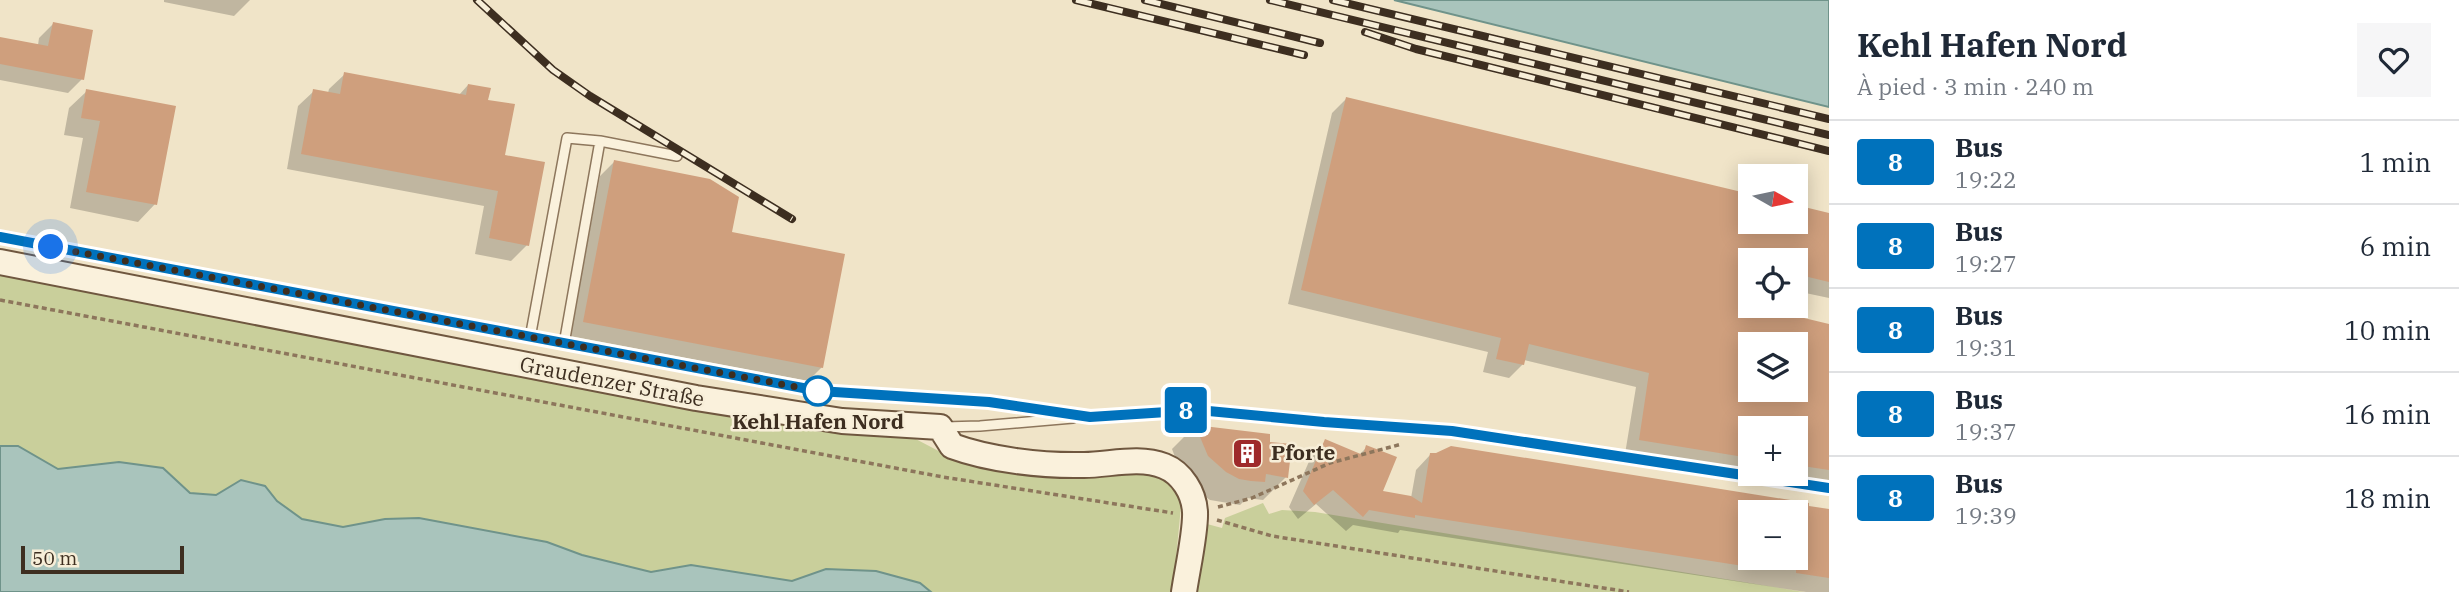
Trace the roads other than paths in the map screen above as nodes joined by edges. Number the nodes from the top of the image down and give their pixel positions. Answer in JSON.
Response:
{"nodes":[{"id":1,"x":600,"y":141,"type":"junction"},
{"id":2,"x":677,"y":156,"type":"dead end"},
{"id":3,"x":0,"y":237,"type":"edge"},
{"id":4,"x":0,"y":262,"type":"edge"},
{"id":5,"x":530,"y":338,"type":"junction"},
{"id":6,"x":564,"y":344,"type":"junction"},
{"id":7,"x":1090,"y":417,"type":"junction"},
{"id":8,"x":940,"y":427,"type":"junction"},
{"id":9,"x":1829,"y":488,"type":"edge"},
{"id":10,"x":1184,"y":592,"type":"edge"}],
"edges":[{"from":1,"to":2,"type":"lane"},
{"from":1,"to":5,"type":"lane"},
{"from":1,"to":6,"type":"lane"},
{"from":3,"to":5,"type":"lane"},
{"from":4,"to":8,"type":"street","name":"Graudenzer Straße"},
{"from":5,"to":6,"type":"lane"},
{"from":6,"to":7,"type":"lane"},
{"from":7,"to":8,"type":"lane"},
{"from":7,"to":9,"type":"lane"},
{"from":8,"to":10,"type":"street"}]}
